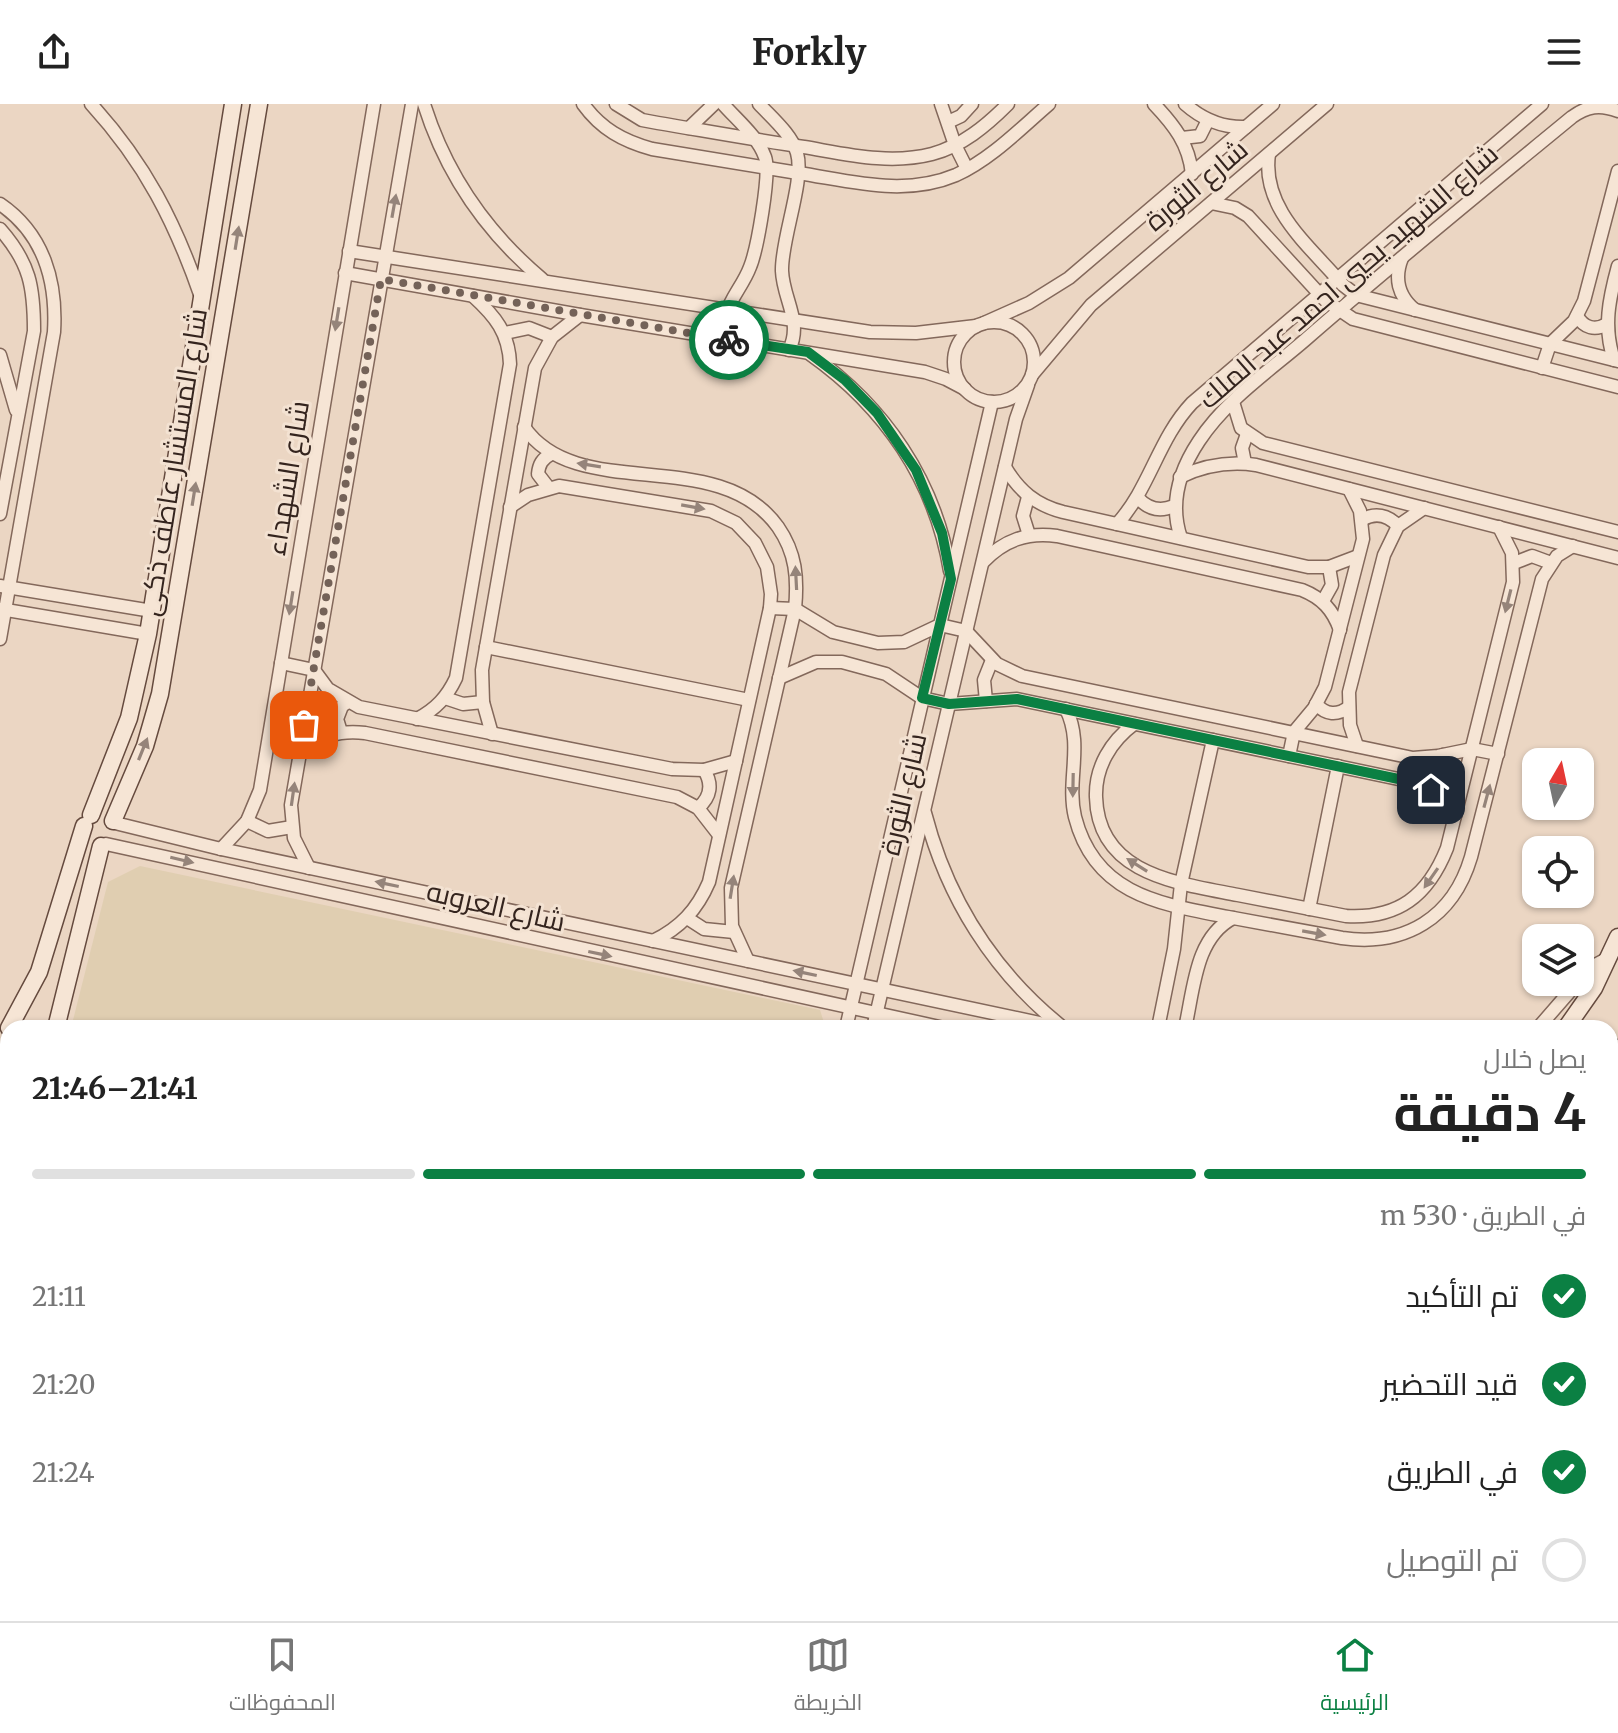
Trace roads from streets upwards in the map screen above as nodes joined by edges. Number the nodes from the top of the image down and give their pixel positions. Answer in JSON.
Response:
{"nodes":[{"id":1,"x":91,"y":104,"type":"edge"},
{"id":2,"x":233,"y":104,"type":"edge"},
{"id":3,"x":259,"y":104,"type":"edge"},
{"id":4,"x":374,"y":104,"type":"edge"},
{"id":5,"x":412,"y":104,"type":"edge"},
{"id":6,"x":424,"y":104,"type":"edge"},
{"id":7,"x":583,"y":104,"type":"edge"},
{"id":8,"x":616,"y":104,"type":"edge"},
{"id":9,"x":714,"y":104,"type":"edge"},
{"id":10,"x":723,"y":104,"type":"edge"},
{"id":11,"x":759,"y":104,"type":"edge"},
{"id":12,"x":941,"y":104,"type":"edge"},
{"id":13,"x":972,"y":104,"type":"edge"},
{"id":14,"x":1049,"y":104,"type":"edge"},
{"id":15,"x":1154,"y":104,"type":"edge"},
{"id":16,"x":1185,"y":104,"type":"edge"},
{"id":17,"x":1273,"y":104,"type":"edge"},
{"id":18,"x":1326,"y":104,"type":"edge"},
{"id":19,"x":1542,"y":104,"type":"edge"},
{"id":20,"x":1002,"y":105,"type":"edge"},
{"id":21,"x":1591,"y":105,"type":"edge"},
{"id":22,"x":1618,"y":111,"type":"edge"},
{"id":23,"x":1208,"y":120,"type":"junction"},
{"id":24,"x":948,"y":122,"type":"junction"},
{"id":25,"x":1246,"y":127,"type":"junction"},
{"id":26,"x":689,"y":128,"type":"junction"},
{"id":27,"x":228,"y":131,"type":"junction"},
{"id":28,"x":254,"y":136,"type":"junction"},
{"id":29,"x":1182,"y":138,"type":"junction"},
{"id":30,"x":755,"y":140,"type":"junction"},
{"id":31,"x":955,"y":145,"type":"junction"},
{"id":32,"x":794,"y":146,"type":"junction"},
{"id":33,"x":1269,"y":154,"type":"junction"},
{"id":34,"x":768,"y":168,"type":"junction"},
{"id":35,"x":967,"y":169,"type":"junction"},
{"id":36,"x":1618,"y":171,"type":"edge"},
{"id":37,"x":798,"y":173,"type":"junction"},
{"id":38,"x":1192,"y":174,"type":"junction"},
{"id":39,"x":1211,"y":203,"type":"junction"},
{"id":40,"x":0,"y":204,"type":"edge"},
{"id":41,"x":14,"y":213,"type":"junction"},
{"id":42,"x":0,"y":228,"type":"edge"},
{"id":43,"x":349,"y":251,"type":"junction"},
{"id":44,"x":385,"y":256,"type":"junction"},
{"id":45,"x":1402,"y":258,"type":"junction"},
{"id":46,"x":1618,"y":266,"type":"edge"},
{"id":47,"x":345,"y":273,"type":"junction"},
{"id":48,"x":1338,"y":278,"type":"junction"},
{"id":49,"x":381,"y":279,"type":"junction"},
{"id":50,"x":542,"y":279,"type":"junction"},
{"id":51,"x":1319,"y":294,"type":"junction"},
{"id":52,"x":1356,"y":295,"type":"junction"},
{"id":53,"x":473,"y":296,"type":"junction"},
{"id":54,"x":201,"y":297,"type":"junction"},
{"id":55,"x":727,"y":309,"type":"junction"},
{"id":56,"x":1415,"y":310,"type":"junction"},
{"id":57,"x":1338,"y":311,"type":"junction"},
{"id":58,"x":580,"y":315,"type":"junction"},
{"id":59,"x":1577,"y":316,"type":"junction"},
{"id":60,"x":795,"y":320,"type":"junction"},
{"id":61,"x":980,"y":324,"type":"junction"},
{"id":62,"x":1607,"y":324,"type":"junction"},
{"id":63,"x":505,"y":333,"type":"junction"},
{"id":64,"x":552,"y":337,"type":"junction"},
{"id":65,"x":730,"y":340,"type":"junction"},
{"id":66,"x":1550,"y":344,"type":"junction"},
{"id":67,"x":789,"y":350,"type":"junction"},
{"id":68,"x":808,"y":352,"type":"junction"},
{"id":69,"x":0,"y":355,"type":"edge"},
{"id":70,"x":1616,"y":361,"type":"edge"},
{"id":71,"x":1542,"y":368,"type":"junction"},
{"id":72,"x":1030,"y":380,"type":"junction"},
{"id":73,"x":1618,"y":387,"type":"edge"},
{"id":74,"x":965,"y":389,"type":"junction"},
{"id":75,"x":992,"y":402,"type":"junction"},
{"id":76,"x":1233,"y":402,"type":"junction"},
{"id":77,"x":18,"y":415,"type":"junction"},
{"id":78,"x":524,"y":427,"type":"junction"},
{"id":79,"x":1247,"y":434,"type":"junction"},
{"id":80,"x":551,"y":454,"type":"junction"},
{"id":81,"x":1245,"y":463,"type":"junction"},
{"id":82,"x":1005,"y":467,"type":"junction"},
{"id":83,"x":1180,"y":477,"type":"junction"},
{"id":84,"x":548,"y":487,"type":"junction"},
{"id":85,"x":1349,"y":489,"type":"junction"},
{"id":86,"x":1028,"y":497,"type":"junction"},
{"id":87,"x":1138,"y":498,"type":"junction"},
{"id":88,"x":1174,"y":506,"type":"junction"},
{"id":89,"x":510,"y":507,"type":"junction"},
{"id":90,"x":1424,"y":508,"type":"junction"},
{"id":91,"x":0,"y":514,"type":"edge"},
{"id":92,"x":1362,"y":520,"type":"junction"},
{"id":93,"x":1117,"y":524,"type":"junction"},
{"id":94,"x":1398,"y":526,"type":"junction"},
{"id":95,"x":1499,"y":527,"type":"junction"},
{"id":96,"x":1618,"y":532,"type":"edge"},
{"id":97,"x":1029,"y":535,"type":"junction"},
{"id":98,"x":1181,"y":538,"type":"junction"},
{"id":99,"x":1573,"y":546,"type":"junction"},
{"id":100,"x":1358,"y":556,"type":"junction"},
{"id":101,"x":1618,"y":558,"type":"edge"},
{"id":102,"x":983,"y":562,"type":"junction"},
{"id":103,"x":1514,"y":563,"type":"junction"},
{"id":104,"x":1551,"y":563,"type":"junction"},
{"id":105,"x":1329,"y":567,"type":"junction"},
{"id":106,"x":951,"y":579,"type":"junction"},
{"id":107,"x":4,"y":587,"type":"edge"},
{"id":108,"x":1323,"y":601,"type":"junction"},
{"id":109,"x":770,"y":608,"type":"junction"},
{"id":110,"x":2,"y":609,"type":"edge"},
{"id":111,"x":795,"y":609,"type":"junction"},
{"id":112,"x":152,"y":611,"type":"junction"},
{"id":113,"x":940,"y":625,"type":"junction"},
{"id":114,"x":1340,"y":630,"type":"junction"},
{"id":115,"x":966,"y":631,"type":"junction"},
{"id":116,"x":148,"y":634,"type":"junction"},
{"id":117,"x":0,"y":639,"type":"edge"},
{"id":118,"x":486,"y":647,"type":"junction"},
{"id":119,"x":992,"y":660,"type":"junction"},
{"id":120,"x":281,"y":663,"type":"junction"},
{"id":121,"x":314,"y":670,"type":"junction"},
{"id":122,"x":779,"y":678,"type":"junction"},
{"id":123,"x":445,"y":698,"type":"junction"},
{"id":124,"x":922,"y":698,"type":"junction"},
{"id":125,"x":749,"y":700,"type":"junction"},
{"id":126,"x":986,"y":701,"type":"junction"},
{"id":127,"x":348,"y":702,"type":"junction"},
{"id":128,"x":483,"y":702,"type":"junction"},
{"id":129,"x":949,"y":704,"type":"junction"},
{"id":130,"x":1316,"y":704,"type":"junction"},
{"id":131,"x":1349,"y":707,"type":"junction"},
{"id":132,"x":1066,"y":709,"type":"junction"},
{"id":133,"x":417,"y":719,"type":"junction"},
{"id":134,"x":1134,"y":724,"type":"junction"},
{"id":135,"x":341,"y":732,"type":"junction"},
{"id":136,"x":1294,"y":732,"type":"junction"},
{"id":137,"x":492,"y":734,"type":"junction"},
{"id":138,"x":1213,"y":740,"type":"junction"},
{"id":139,"x":1357,"y":746,"type":"junction"},
{"id":140,"x":1472,"y":749,"type":"junction"},
{"id":141,"x":299,"y":753,"type":"junction"},
{"id":142,"x":1498,"y":754,"type":"junction"},
{"id":143,"x":1443,"y":755,"type":"junction"},
{"id":144,"x":1289,"y":756,"type":"junction"},
{"id":145,"x":736,"y":761,"type":"junction"},
{"id":146,"x":1338,"y":766,"type":"junction"},
{"id":147,"x":704,"y":770,"type":"junction"},
{"id":148,"x":1431,"y":790,"type":"junction"},
{"id":149,"x":698,"y":808,"type":"junction"},
{"id":150,"x":924,"y":810,"type":"junction"},
{"id":151,"x":1455,"y":816,"type":"junction"},
{"id":152,"x":87,"y":821,"type":"junction"},
{"id":153,"x":247,"y":821,"type":"junction"},
{"id":154,"x":114,"y":822,"type":"junction"},
{"id":155,"x":292,"y":827,"type":"junction"},
{"id":156,"x":142,"y":831,"type":"junction"},
{"id":157,"x":1451,"y":833,"type":"junction"},
{"id":158,"x":719,"y":835,"type":"junction"},
{"id":159,"x":1476,"y":839,"type":"junction"},
{"id":160,"x":104,"y":845,"type":"junction"},
{"id":161,"x":221,"y":849,"type":"junction"},
{"id":162,"x":137,"y":850,"type":"junction"},
{"id":163,"x":309,"y":868,"type":"junction"},
{"id":164,"x":1181,"y":884,"type":"junction"},
{"id":165,"x":1277,"y":903,"type":"junction"},
{"id":166,"x":1177,"y":907,"type":"junction"},
{"id":167,"x":1309,"y":909,"type":"junction"},
{"id":168,"x":530,"y":915,"type":"junction"},
{"id":169,"x":687,"y":918,"type":"junction"},
{"id":170,"x":1233,"y":918,"type":"junction"},
{"id":171,"x":1272,"y":925,"type":"junction"},
{"id":172,"x":734,"y":932,"type":"junction"},
{"id":173,"x":525,"y":937,"type":"junction"},
{"id":174,"x":1618,"y":937,"type":"edge"},
{"id":175,"x":653,"y":941,"type":"junction"},
{"id":176,"x":1610,"y":957,"type":"junction"},
{"id":177,"x":748,"y":961,"type":"junction"},
{"id":178,"x":1594,"y":967,"type":"edge"},
{"id":179,"x":855,"y":984,"type":"junction"},
{"id":180,"x":881,"y":989,"type":"junction"},
{"id":181,"x":1565,"y":996,"type":"edge"},
{"id":182,"x":850,"y":1008,"type":"junction"},
{"id":183,"x":876,"y":1014,"type":"junction"},
{"id":184,"x":13,"y":1020,"type":"edge"},
{"id":185,"x":58,"y":1020,"type":"edge"},
{"id":186,"x":848,"y":1020,"type":"edge"},
{"id":187,"x":875,"y":1020,"type":"edge"},
{"id":188,"x":905,"y":1020,"type":"edge"},
{"id":189,"x":1026,"y":1020,"type":"edge"},
{"id":190,"x":1054,"y":1020,"type":"edge"},
{"id":191,"x":1160,"y":1020,"type":"edge"},
{"id":192,"x":1187,"y":1020,"type":"edge"},
{"id":193,"x":1545,"y":1020,"type":"edge"},
{"id":194,"x":1572,"y":1020,"type":"edge"}],
"edges":[{"from":1,"to":54,"type":"street"},
{"from":2,"to":27,"type":"street","name":"شارع المستشار عاطف ذكى"},
{"from":3,"to":28,"type":"street","name":"شارع المستشار عاطف ذكى"},
{"from":4,"to":43,"type":"street","name":"شارع الشهداء"},
{"from":44,"to":5,"type":"street","name":"شارع الشهداء","one_way":true},
{"from":6,"to":50,"type":"street"},
{"from":7,"to":34,"type":"street"},
{"from":8,"to":26,"type":"street"},
{"from":9,"to":26,"type":"street"},
{"from":10,"to":30,"type":"street"},
{"from":11,"to":32,"type":"street"},
{"from":12,"to":24,"type":"street"},
{"from":13,"to":24,"type":"street"},
{"from":14,"to":35,"type":"street"},
{"from":15,"to":29,"type":"street"},
{"from":16,"to":23,"type":"street"},
{"from":17,"to":25,"type":"street","name":"شارع الثورة"},
{"from":18,"to":33,"type":"street","name":"شارع الثورة"},
{"from":19,"to":48,"type":"street","name":"شارع الشهيد يحيي احمد عبد الملك"},
{"from":20,"to":31,"type":"street"},
{"from":21,"to":22,"type":"street","name":"شارع الشهيد يحيي احمد عبد الملك"},
{"from":21,"to":45,"type":"street","name":"شارع الشهيد يحيي احمد عبد الملك"},
{"from":23,"to":25,"type":"street"},
{"from":23,"to":29,"type":"street"},
{"from":24,"to":31,"type":"street"},
{"from":25,"to":38,"type":"street","name":"شارع الثورة"},
{"from":26,"to":30,"type":"street"},
{"from":27,"to":28,"type":"street"},
{"from":27,"to":54,"type":"street","name":"شارع المستشار عاطف ذكى"},
{"from":154,"to":28,"type":"street","name":"شارع المستشار عاطف ذكى","one_way":true},
{"from":29,"to":38,"type":"street"},
{"from":30,"to":32,"type":"street"},
{"from":30,"to":34,"type":"street"},
{"from":31,"to":32,"type":"street"},
{"from":31,"to":35,"type":"street"},
{"from":32,"to":37,"type":"street"},
{"from":33,"to":39,"type":"street","name":"شارع الثورة"},
{"from":33,"to":48,"type":"street"},
{"from":34,"to":37,"type":"street"},
{"from":34,"to":55,"type":"street"},
{"from":35,"to":37,"type":"street"},
{"from":36,"to":59,"type":"street"},
{"from":37,"to":60,"type":"street"},
{"from":38,"to":61,"type":"street","name":"شارع الثورة"},
{"from":39,"to":51,"type":"street"},
{"from":39,"to":72,"type":"street","name":"شارع الثورة"},
{"from":40,"to":41,"type":"street"},
{"from":41,"to":42,"type":"street"},
{"from":41,"to":107,"type":"street"},
{"from":42,"to":77,"type":"street"},
{"from":43,"to":44,"type":"street"},
{"from":43,"to":47,"type":"street","name":"شارع الشهداء"},
{"from":44,"to":49,"type":"street","name":"شارع الشهداء"},
{"from":44,"to":50,"type":"street"},
{"from":45,"to":52,"type":"street","name":"شارع الشهيد يحيي احمد عبد الملك"},
{"from":45,"to":56,"type":"street"},
{"from":46,"to":62,"type":"street"},
{"from":47,"to":49,"type":"street"},
{"from":47,"to":120,"type":"street","name":"شارع الشهداء","one_way":true},
{"from":48,"to":51,"type":"street","name":"شارع الشهيد يحيي احمد عبد الملك"},
{"from":48,"to":52,"type":"street"},
{"from":49,"to":53,"type":"street"},
{"from":49,"to":121,"type":"street","name":"شارع الشهداء"},
{"from":50,"to":55,"type":"street"},
{"from":51,"to":57,"type":"street"},
{"from":51,"to":87,"type":"street","name":"شارع الشهيد يحيي احمد عبد الملك"},
{"from":52,"to":56,"type":"street"},
{"from":52,"to":57,"type":"street","name":"شارع الشهيد يحيي احمد عبد الملك"},
{"from":53,"to":58,"type":"street"},
{"from":53,"to":63,"type":"street"},
{"from":54,"to":112,"type":"street","name":"شارع المستشار عاطف ذكى"},
{"from":55,"to":60,"type":"street"},
{"from":55,"to":65,"type":"street"},
{"from":56,"to":66,"type":"street"},
{"from":57,"to":71,"type":"street"},
{"from":57,"to":76,"type":"street","name":"شارع الشهيد يحيي احمد عبد الملك"},
{"from":58,"to":64,"type":"street"},
{"from":58,"to":65,"type":"street"},
{"from":59,"to":62,"type":"street"},
{"from":59,"to":66,"type":"street"},
{"from":60,"to":61,"type":"street"},
{"from":60,"to":67,"type":"street"},
{"from":61,"to":72,"type":"street"},
{"from":61,"to":74,"type":"street"},
{"from":62,"to":70,"type":"street"},
{"from":63,"to":64,"type":"street"},
{"from":63,"to":123,"type":"street"},
{"from":64,"to":78,"type":"street"},
{"from":65,"to":67,"type":"street"},
{"from":66,"to":70,"type":"street"},
{"from":66,"to":71,"type":"street"},
{"from":67,"to":68,"type":"street"},
{"from":68,"to":74,"type":"street"},
{"from":68,"to":106,"type":"street"},
{"from":69,"to":77,"type":"street"},
{"from":71,"to":73,"type":"street"},
{"from":72,"to":75,"type":"street"},
{"from":72,"to":82,"type":"street","name":"شارع الثورة"},
{"from":74,"to":75,"type":"street"},
{"from":75,"to":106,"type":"street","name":"شارع الثورة"},
{"from":76,"to":79,"type":"street"},
{"from":76,"to":83,"type":"street","name":"شارع الشهيد يحيي احمد عبد الملك"},
{"from":77,"to":91,"type":"street"},
{"from":78,"to":80,"type":"street"},
{"from":78,"to":89,"type":"street"},
{"from":79,"to":81,"type":"street"},
{"from":79,"to":96,"type":"street"},
{"from":80,"to":84,"type":"street"},
{"from":111,"to":80,"type":"street","one_way":true},
{"from":81,"to":83,"type":"street"},
{"from":81,"to":85,"type":"street"},
{"from":82,"to":86,"type":"street"},
{"from":82,"to":102,"type":"street","name":"شارع الثورة"},
{"from":83,"to":88,"type":"street","name":"شارع الشهيد يحيي احمد عبد الملك"},
{"from":84,"to":89,"type":"street"},
{"from":84,"to":109,"type":"street","one_way":true},
{"from":85,"to":90,"type":"street"},
{"from":85,"to":92,"type":"street"},
{"from":86,"to":93,"type":"street"},
{"from":86,"to":97,"type":"street"},
{"from":87,"to":88,"type":"street"},
{"from":87,"to":93,"type":"street","name":"شارع الشهيد يحيي احمد عبد الملك"},
{"from":88,"to":98,"type":"street","name":"شارع الشهيد يحيي احمد عبد الملك"},
{"from":89,"to":118,"type":"street"},
{"from":90,"to":94,"type":"street"},
{"from":90,"to":95,"type":"street"},
{"from":92,"to":94,"type":"street"},
{"from":92,"to":100,"type":"street"},
{"from":93,"to":98,"type":"street"},
{"from":94,"to":131,"type":"street"},
{"from":95,"to":99,"type":"street"},
{"from":95,"to":103,"type":"street"},
{"from":97,"to":102,"type":"street"},
{"from":97,"to":108,"type":"street"},
{"from":98,"to":105,"type":"street"},
{"from":99,"to":101,"type":"street"},
{"from":99,"to":104,"type":"street"},
{"from":100,"to":105,"type":"street"},
{"from":100,"to":114,"type":"street"},
{"from":102,"to":115,"type":"street","name":"شارع الثورة"},
{"from":103,"to":104,"type":"street"},
{"from":103,"to":140,"type":"street","one_way":true},
{"from":104,"to":142,"type":"street"},
{"from":105,"to":108,"type":"street"},
{"from":106,"to":113,"type":"street","name":"شارع الثورة"},
{"from":107,"to":110,"type":"street"},
{"from":107,"to":112,"type":"street"},
{"from":108,"to":114,"type":"street"},
{"from":109,"to":111,"type":"street"},
{"from":109,"to":125,"type":"street"},
{"from":110,"to":116,"type":"street"},
{"from":110,"to":117,"type":"street"},
{"from":111,"to":113,"type":"street"},
{"from":111,"to":122,"type":"street"},
{"from":112,"to":116,"type":"street","name":"شارع المستشار عاطف ذكى"},
{"from":113,"to":115,"type":"street"},
{"from":113,"to":124,"type":"street","name":"شارع الثورة"},
{"from":114,"to":130,"type":"street"},
{"from":115,"to":119,"type":"street"},
{"from":115,"to":129,"type":"street","name":"شارع الثورة"},
{"from":116,"to":152,"type":"street","name":"شارع المستشار عاطف ذكى"},
{"from":118,"to":125,"type":"street"},
{"from":118,"to":128,"type":"street"},
{"from":119,"to":126,"type":"street"},
{"from":119,"to":136,"type":"street"},
{"from":120,"to":121,"type":"street"},
{"from":120,"to":153,"type":"street","name":"شارع الشهداء"},
{"from":121,"to":127,"type":"street"},
{"from":121,"to":141,"type":"street","name":"شارع الشهداء"},
{"from":122,"to":124,"type":"street"},
{"from":172,"to":122,"type":"street","one_way":true},
{"from":123,"to":128,"type":"street"},
{"from":123,"to":133,"type":"street"},
{"from":124,"to":129,"type":"street"},
{"from":124,"to":179,"type":"street","name":"شارع الثورة"},
{"from":125,"to":145,"type":"street"},
{"from":126,"to":129,"type":"street"},
{"from":126,"to":132,"type":"street"},
{"from":127,"to":133,"type":"street"},
{"from":127,"to":135,"type":"street"},
{"from":128,"to":137,"type":"street"},
{"from":129,"to":150,"type":"street","name":"شارع الثورة"},
{"from":130,"to":131,"type":"street"},
{"from":130,"to":136,"type":"street"},
{"from":131,"to":139,"type":"street"},
{"from":132,"to":134,"type":"street"},
{"from":132,"to":166,"type":"street","one_way":true},
{"from":133,"to":137,"type":"street"},
{"from":134,"to":138,"type":"street"},
{"from":164,"to":134,"type":"street","one_way":true},
{"from":135,"to":141,"type":"street"},
{"from":135,"to":149,"type":"street"},
{"from":136,"to":139,"type":"street"},
{"from":136,"to":144,"type":"street"},
{"from":137,"to":147,"type":"street"},
{"from":138,"to":144,"type":"street"},
{"from":138,"to":164,"type":"street"},
{"from":139,"to":143,"type":"street"},
{"from":140,"to":142,"type":"street"},
{"from":140,"to":143,"type":"street"},
{"from":140,"to":151,"type":"street"},
{"from":155,"to":141,"type":"street","name":"شارع الشهداء","one_way":true},
{"from":159,"to":142,"type":"street","one_way":true},
{"from":143,"to":148,"type":"street"},
{"from":144,"to":146,"type":"street"},
{"from":145,"to":147,"type":"street"},
{"from":145,"to":158,"type":"street"},
{"from":146,"to":148,"type":"street"},
{"from":146,"to":167,"type":"street"},
{"from":147,"to":149,"type":"street"},
{"from":148,"to":151,"type":"street"},
{"from":149,"to":158,"type":"street"},
{"from":150,"to":180,"type":"street","name":"شارع الثورة"},
{"from":150,"to":190,"type":"street"},
{"from":151,"to":157,"type":"street"},
{"from":152,"to":154,"type":"street"},
{"from":152,"to":160,"type":"street"},
{"from":152,"to":184,"type":"street","name":"شارع المستشار عاطف ذكى"},
{"from":153,"to":155,"type":"street"},
{"from":153,"to":161,"type":"street","name":"شارع الشهداء"},
{"from":154,"to":156,"type":"street","name":"شارع العروبه"},
{"from":154,"to":160,"type":"street"},
{"from":155,"to":163,"type":"street","name":"شارع الشهداء"},
{"from":156,"to":161,"type":"street","name":"شارع العروبه"},
{"from":156,"to":162,"type":"street"},
{"from":157,"to":159,"type":"street"},
{"from":157,"to":167,"type":"street","one_way":true},
{"from":158,"to":169,"type":"street"},
{"from":171,"to":159,"type":"street","one_way":true},
{"from":160,"to":162,"type":"street","name":"شارع العروبه"},
{"from":160,"to":185,"type":"street"},
{"from":161,"to":163,"type":"street","name":"شارع العروبه"},
{"from":162,"to":173,"type":"street","name":"شارع العروبه","one_way":true},
{"from":168,"to":163,"type":"street","name":"شارع العروبه","one_way":true},
{"from":164,"to":165,"type":"street"},
{"from":164,"to":166,"type":"street"},
{"from":165,"to":167,"type":"street"},
{"from":165,"to":171,"type":"street"},
{"from":166,"to":170,"type":"street"},
{"from":166,"to":191,"type":"street"},
{"from":168,"to":173,"type":"street"},
{"from":168,"to":175,"type":"street","name":"شارع العروبه"},
{"from":169,"to":172,"type":"street"},
{"from":169,"to":175,"type":"street"},
{"from":170,"to":171,"type":"street"},
{"from":170,"to":192,"type":"street"},
{"from":172,"to":177,"type":"street"},
{"from":173,"to":182,"type":"street","name":"شارع العروبه","one_way":true},
{"from":174,"to":176,"type":"street"},
{"from":175,"to":177,"type":"street","name":"شارع العروبه"},
{"from":176,"to":178,"type":"street"},
{"from":176,"to":194,"type":"street"},
{"from":179,"to":177,"type":"street","name":"شارع العروبه","one_way":true},
{"from":179,"to":180,"type":"street","name":"شارع العروبه"},
{"from":179,"to":182,"type":"street","name":"شارع الثورة"},
{"from":180,"to":183,"type":"street","name":"شارع الثورة"},
{"from":180,"to":189,"type":"street","name":"شارع العروبه"},
{"from":181,"to":193,"type":"street"},
{"from":182,"to":183,"type":"street","name":"شارع العروبه"},
{"from":182,"to":186,"type":"street","name":"شارع الثورة"},
{"from":183,"to":187,"type":"street","name":"شارع الثورة"},
{"from":183,"to":188,"type":"street","name":"شارع العروبه"}]}
